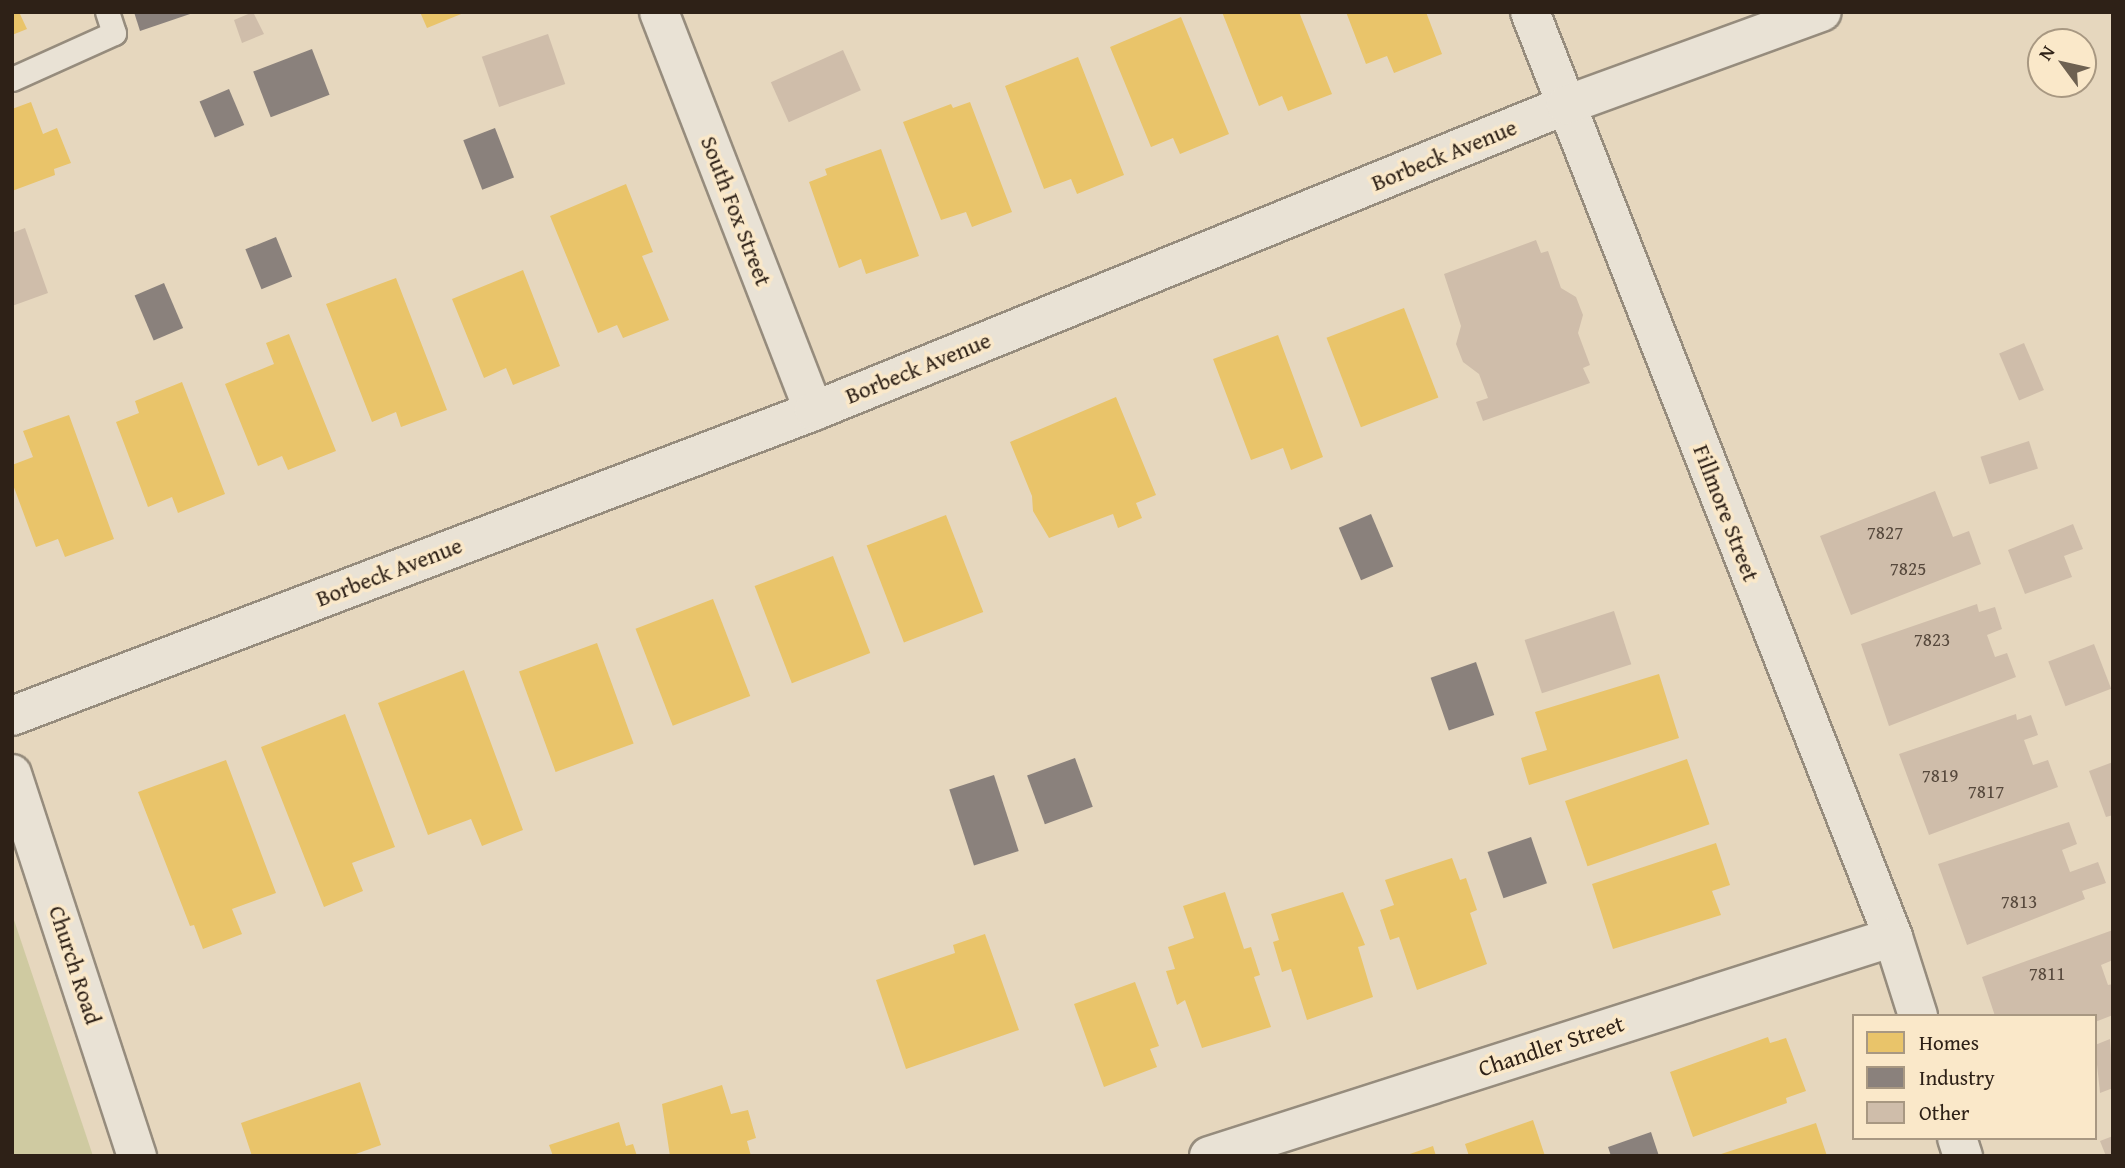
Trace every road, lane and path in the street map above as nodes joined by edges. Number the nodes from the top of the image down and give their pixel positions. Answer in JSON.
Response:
{"nodes":[{"id":1,"x":107,"y":12,"type":"edge"},
{"id":2,"x":659,"y":12,"type":"edge"},
{"id":3,"x":1530,"y":12,"type":"edge"},
{"id":4,"x":1822,"y":12,"type":"edge"},
{"id":5,"x":12,"y":79,"type":"edge"},
{"id":6,"x":1566,"y":105,"type":"junction"},
{"id":7,"x":814,"y":411,"type":"junction"},
{"id":8,"x":12,"y":716,"type":"edge"},
{"id":9,"x":12,"y":774,"type":"edge"},
{"id":10,"x":1893,"y":937,"type":"junction"},
{"id":11,"x":1917,"y":1014,"type":"edge"},
{"id":12,"x":137,"y":1156,"type":"edge"},
{"id":13,"x":1209,"y":1156,"type":"edge"}],
"edges":[{"from":1,"to":5,"type":"lane"},
{"from":2,"to":7,"type":"street","name":"South Fox Street"},
{"from":3,"to":6,"type":"street","name":"Fillmore Street"},
{"from":4,"to":6,"type":"street","name":"Borbeck Avenue"},
{"from":6,"to":7,"type":"street","name":"Borbeck Avenue"},
{"from":6,"to":10,"type":"street","name":"Fillmore Street"},
{"from":7,"to":8,"type":"street","name":"Borbeck Avenue"},
{"from":9,"to":12,"type":"street","name":"Church Road"},
{"from":10,"to":11,"type":"street","name":"Fillmore Street"},
{"from":10,"to":13,"type":"street","name":"Chandler Street"}]}
